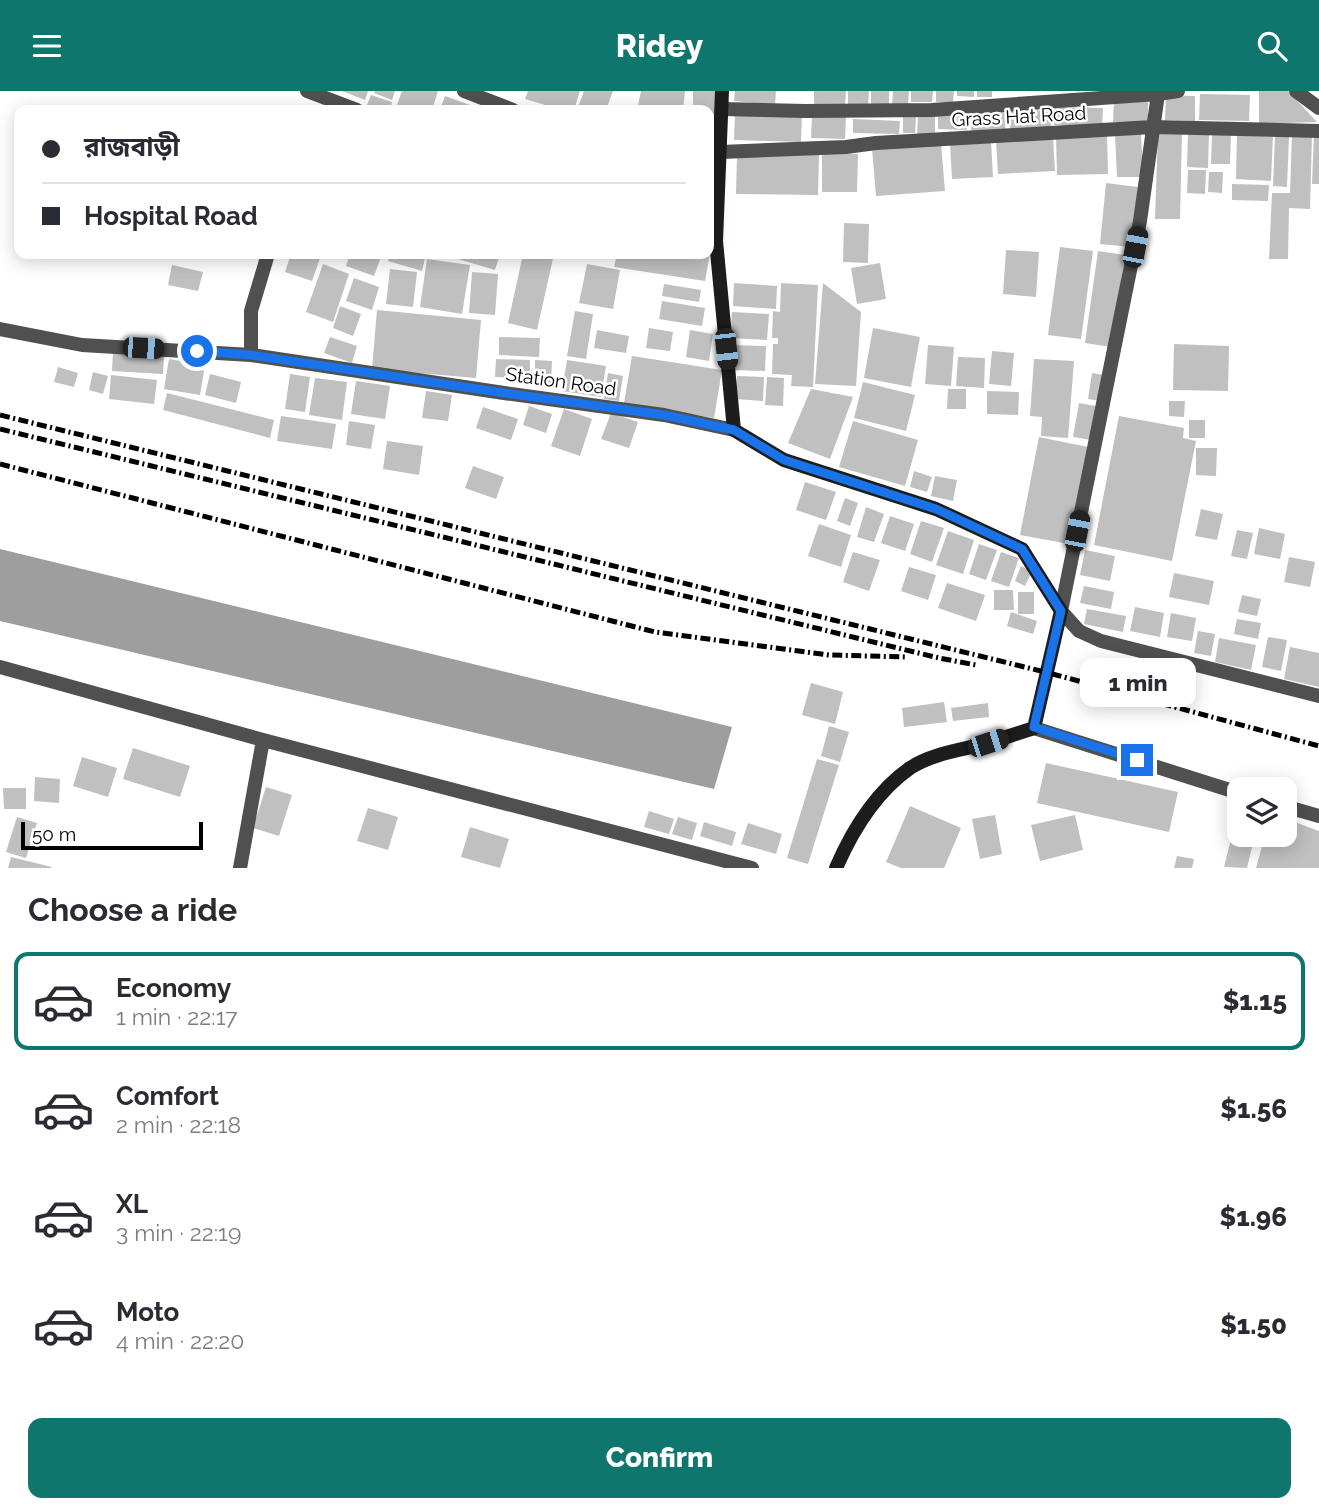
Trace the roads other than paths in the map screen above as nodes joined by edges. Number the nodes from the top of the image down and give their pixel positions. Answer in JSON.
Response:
{"nodes":[{"id":1,"x":307,"y":91,"type":"edge"},
{"id":2,"x":464,"y":91,"type":"edge"},
{"id":3,"x":722,"y":91,"type":"edge"},
{"id":4,"x":1178,"y":91,"type":"edge"},
{"id":5,"x":1296,"y":91,"type":"edge"},
{"id":6,"x":1158,"y":94,"type":"junction"},
{"id":7,"x":322,"y":100,"type":"edge"},
{"id":8,"x":340,"y":105,"type":"edge"},
{"id":9,"x":500,"y":105,"type":"edge"},
{"id":10,"x":1319,"y":108,"type":"edge"},
{"id":11,"x":722,"y":109,"type":"junction"},
{"id":12,"x":1153,"y":127,"type":"junction"},
{"id":13,"x":1319,"y":131,"type":"edge"},
{"id":14,"x":715,"y":151,"type":"edge"},
{"id":15,"x":714,"y":202,"type":"edge"},
{"id":16,"x":267,"y":259,"type":"edge"},
{"id":17,"x":0,"y":329,"type":"edge"},
{"id":18,"x":251,"y":355,"type":"junction"},
{"id":19,"x":734,"y":430,"type":"junction"},
{"id":20,"x":1061,"y":611,"type":"junction"},
{"id":21,"x":0,"y":667,"type":"edge"},
{"id":22,"x":1319,"y":696,"type":"edge"},
{"id":23,"x":1034,"y":727,"type":"junction"},
{"id":24,"x":262,"y":740,"type":"junction"},
{"id":25,"x":1227,"y":789,"type":"edge"},
{"id":26,"x":1297,"y":810,"type":"edge"},
{"id":27,"x":1319,"y":816,"type":"edge"},
{"id":28,"x":240,"y":868,"type":"edge"},
{"id":29,"x":752,"y":868,"type":"edge"},
{"id":30,"x":836,"y":868,"type":"edge"}],
"edges":[{"from":1,"to":7,"type":"street"},
{"from":2,"to":9,"type":"street"},
{"from":3,"to":11,"type":"street"},
{"from":4,"to":6,"type":"street"},
{"from":5,"to":10,"type":"street"},
{"from":6,"to":11,"type":"street"},
{"from":6,"to":12,"type":"street"},
{"from":7,"to":8,"type":"street"},
{"from":11,"to":14,"type":"street"},
{"from":12,"to":13,"type":"street","name":"Grass Hat Road"},
{"from":12,"to":14,"type":"street","name":"Grass Hat Road"},
{"from":12,"to":20,"type":"street"},
{"from":14,"to":15,"type":"street"},
{"from":15,"to":19,"type":"street"},
{"from":16,"to":18,"type":"street"},
{"from":17,"to":18,"type":"street","name":"Station Road"},
{"from":18,"to":19,"type":"street","name":"Station Road"},
{"from":19,"to":20,"type":"street","name":"Station Road"},
{"from":20,"to":22,"type":"street"},
{"from":20,"to":23,"type":"street"},
{"from":21,"to":24,"type":"street"},
{"from":23,"to":25,"type":"street"},
{"from":23,"to":30,"type":"street"},
{"from":24,"to":28,"type":"street"},
{"from":24,"to":29,"type":"street"},
{"from":26,"to":27,"type":"street"}]}
